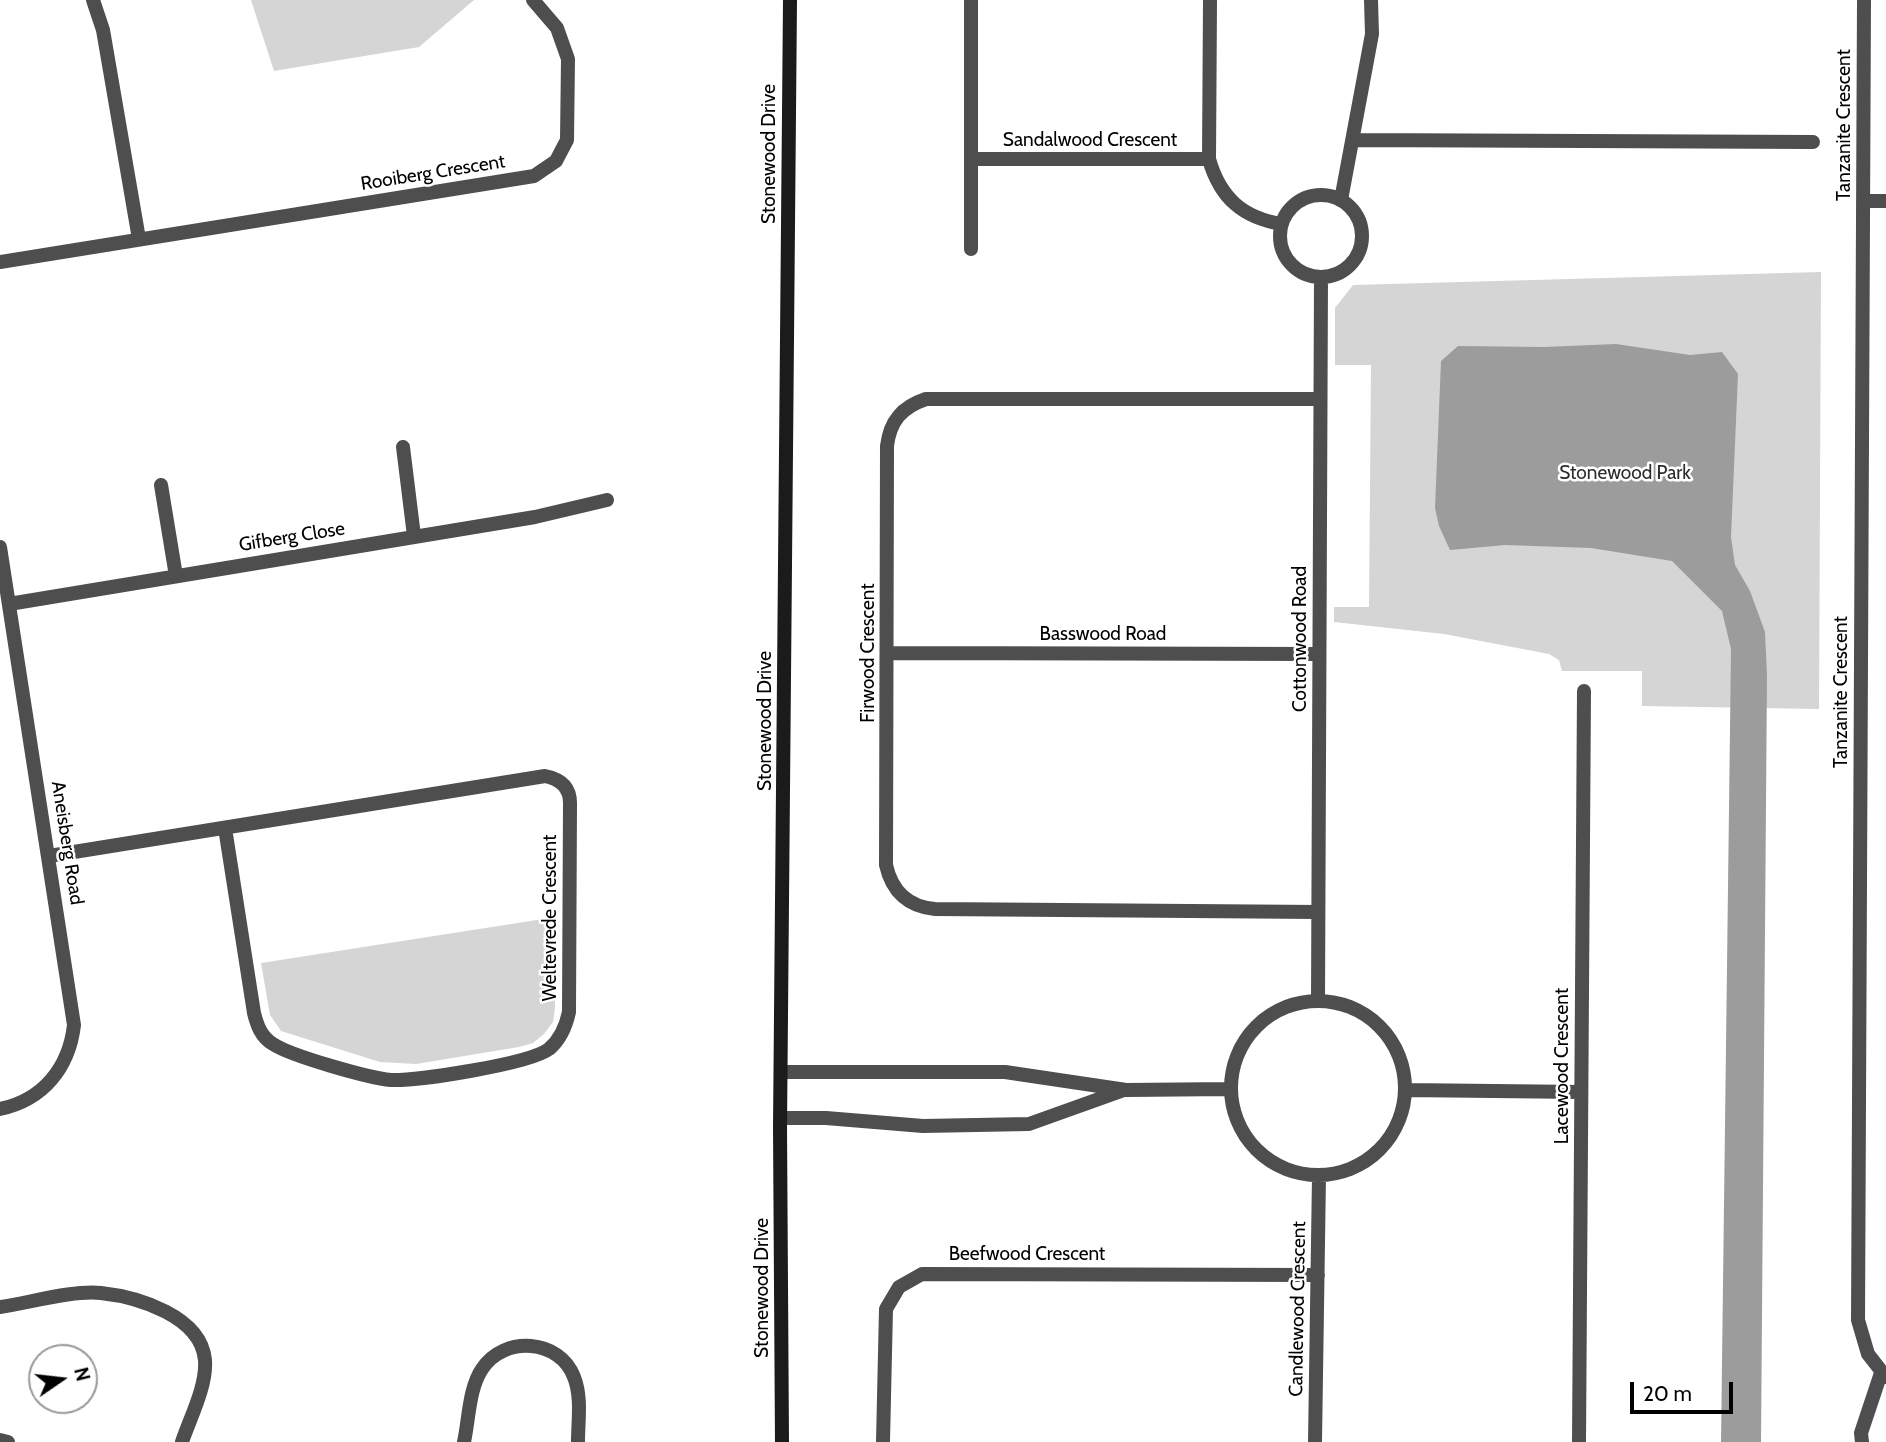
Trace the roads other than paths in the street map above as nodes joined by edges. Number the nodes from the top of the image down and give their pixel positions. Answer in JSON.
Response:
{"nodes":[{"id":1,"x":93,"y":0,"type":"edge"},
{"id":2,"x":533,"y":0,"type":"edge"},
{"id":3,"x":790,"y":0,"type":"edge"},
{"id":4,"x":971,"y":0,"type":"edge"},
{"id":5,"x":1210,"y":0,"type":"edge"},
{"id":6,"x":1371,"y":0,"type":"edge"},
{"id":7,"x":1864,"y":0,"type":"edge"},
{"id":8,"x":1354,"y":140,"type":"junction"},
{"id":9,"x":1813,"y":142,"type":"dead end"},
{"id":10,"x":971,"y":159,"type":"junction"},
{"id":11,"x":1209,"y":159,"type":"junction"},
{"id":12,"x":1341,"y":200,"type":"junction"},
{"id":13,"x":1863,"y":201,"type":"junction"},
{"id":14,"x":1886,"y":201,"type":"edge"},
{"id":15,"x":1282,"y":224,"type":"junction"},
{"id":16,"x":139,"y":239,"type":"junction"},
{"id":17,"x":971,"y":249,"type":"dead end"},
{"id":18,"x":0,"y":262,"type":"edge"},
{"id":19,"x":1321,"y":278,"type":"junction"},
{"id":20,"x":1320,"y":400,"type":"junction"},
{"id":21,"x":403,"y":447,"type":"dead end"},
{"id":22,"x":162,"y":485,"type":"dead end"},
{"id":23,"x":607,"y":500,"type":"dead end"},
{"id":24,"x":414,"y":536,"type":"junction"},
{"id":25,"x":0,"y":547,"type":"edge"},
{"id":26,"x":176,"y":576,"type":"junction"},
{"id":27,"x":9,"y":604,"type":"junction"},
{"id":28,"x":887,"y":653,"type":"junction"},
{"id":29,"x":1319,"y":654,"type":"junction"},
{"id":30,"x":1584,"y":691,"type":"dead end"},
{"id":31,"x":225,"y":828,"type":"junction"},
{"id":32,"x":49,"y":856,"type":"junction"},
{"id":33,"x":1318,"y":912,"type":"junction"},
{"id":34,"x":1318,"y":1000,"type":"junction"},
{"id":35,"x":782,"y":1072,"type":"junction"},
{"id":36,"x":1231,"y":1089,"type":"junction"},
{"id":37,"x":1126,"y":1090,"type":"junction"},
{"id":38,"x":1406,"y":1090,"type":"junction"},
{"id":39,"x":1581,"y":1092,"type":"junction"},
{"id":40,"x":0,"y":1110,"type":"edge"},
{"id":41,"x":781,"y":1118,"type":"junction"},
{"id":42,"x":1319,"y":1176,"type":"junction"},
{"id":43,"x":1318,"y":1275,"type":"junction"},
{"id":44,"x":0,"y":1307,"type":"edge"},
{"id":45,"x":1883,"y":1375,"type":"edge"},
{"id":46,"x":0,"y":1440,"type":"edge"},
{"id":47,"x":8,"y":1442,"type":"edge"},
{"id":48,"x":182,"y":1442,"type":"edge"},
{"id":49,"x":464,"y":1442,"type":"edge"},
{"id":50,"x":578,"y":1442,"type":"edge"},
{"id":51,"x":782,"y":1442,"type":"edge"},
{"id":52,"x":883,"y":1442,"type":"edge"},
{"id":53,"x":1315,"y":1442,"type":"edge"},
{"id":54,"x":1579,"y":1442,"type":"edge"},
{"id":55,"x":1861,"y":1442,"type":"edge"}],
"edges":[{"from":1,"to":16,"type":"street"},
{"from":2,"to":16,"type":"street","name":"Rooiberg Crescent"},
{"from":3,"to":35,"type":"street","name":"Stonewood Drive"},
{"from":4,"to":10,"type":"street"},
{"from":5,"to":11,"type":"street"},
{"from":6,"to":8,"type":"street"},
{"from":7,"to":13,"type":"street","name":"Tanzanite Crescent"},
{"from":8,"to":9,"type":"street"},
{"from":8,"to":12,"type":"street"},
{"from":10,"to":11,"type":"street","name":"Sandalwood Crescent"},
{"from":10,"to":17,"type":"street"},
{"from":11,"to":15,"type":"street"},
{"from":12,"to":15,"type":"street"},
{"from":12,"to":19,"type":"street"},
{"from":13,"to":14,"type":"street"},
{"from":13,"to":45,"type":"street","name":"Tanzanite Crescent"},
{"from":15,"to":19,"type":"street"},
{"from":16,"to":18,"type":"street","name":"Rooiberg Crescent"},
{"from":19,"to":20,"type":"street","name":"Cottonwood Road"},
{"from":20,"to":28,"type":"street","name":"Firwood Crescent"},
{"from":20,"to":29,"type":"street","name":"Cottonwood Road"},
{"from":21,"to":24,"type":"street"},
{"from":22,"to":26,"type":"street"},
{"from":23,"to":24,"type":"street","name":"Gifberg Close"},
{"from":24,"to":26,"type":"street","name":"Gifberg Close"},
{"from":25,"to":27,"type":"street","name":"Aneisberg Road"},
{"from":26,"to":27,"type":"street","name":"Gifberg Close"},
{"from":27,"to":32,"type":"street","name":"Aneisberg Road"},
{"from":28,"to":29,"type":"street","name":"Basswood Road"},
{"from":28,"to":33,"type":"street","name":"Firwood Crescent"},
{"from":29,"to":33,"type":"street","name":"Cottonwood Road"},
{"from":30,"to":39,"type":"street","name":"Lacewood Crescent"},
{"from":31,"to":31,"type":"street","name":"Weltevrede Crescent"},
{"from":31,"to":32,"type":"street","name":"Weltevrede Crescent"},
{"from":32,"to":40,"type":"street","name":"Aneisberg Road"},
{"from":33,"to":34,"type":"street","name":"Cottonwood Road"},
{"from":34,"to":36,"type":"street"},
{"from":34,"to":38,"type":"street"},
{"from":35,"to":37,"type":"street"},
{"from":35,"to":41,"type":"street","name":"Stonewood Drive"},
{"from":36,"to":37,"type":"street"},
{"from":36,"to":42,"type":"street"},
{"from":37,"to":41,"type":"street"},
{"from":38,"to":39,"type":"street"},
{"from":38,"to":42,"type":"street"},
{"from":39,"to":54,"type":"street","name":"Lacewood Crescent"},
{"from":41,"to":51,"type":"street","name":"Stonewood Drive"},
{"from":42,"to":43,"type":"street","name":"Candlewood Crescent"},
{"from":43,"to":52,"type":"street","name":"Beefwood Crescent"},
{"from":43,"to":53,"type":"street","name":"Candlewood Crescent"},
{"from":44,"to":48,"type":"street"},
{"from":45,"to":55,"type":"street"},
{"from":46,"to":47,"type":"street"},
{"from":49,"to":50,"type":"street"}]}
